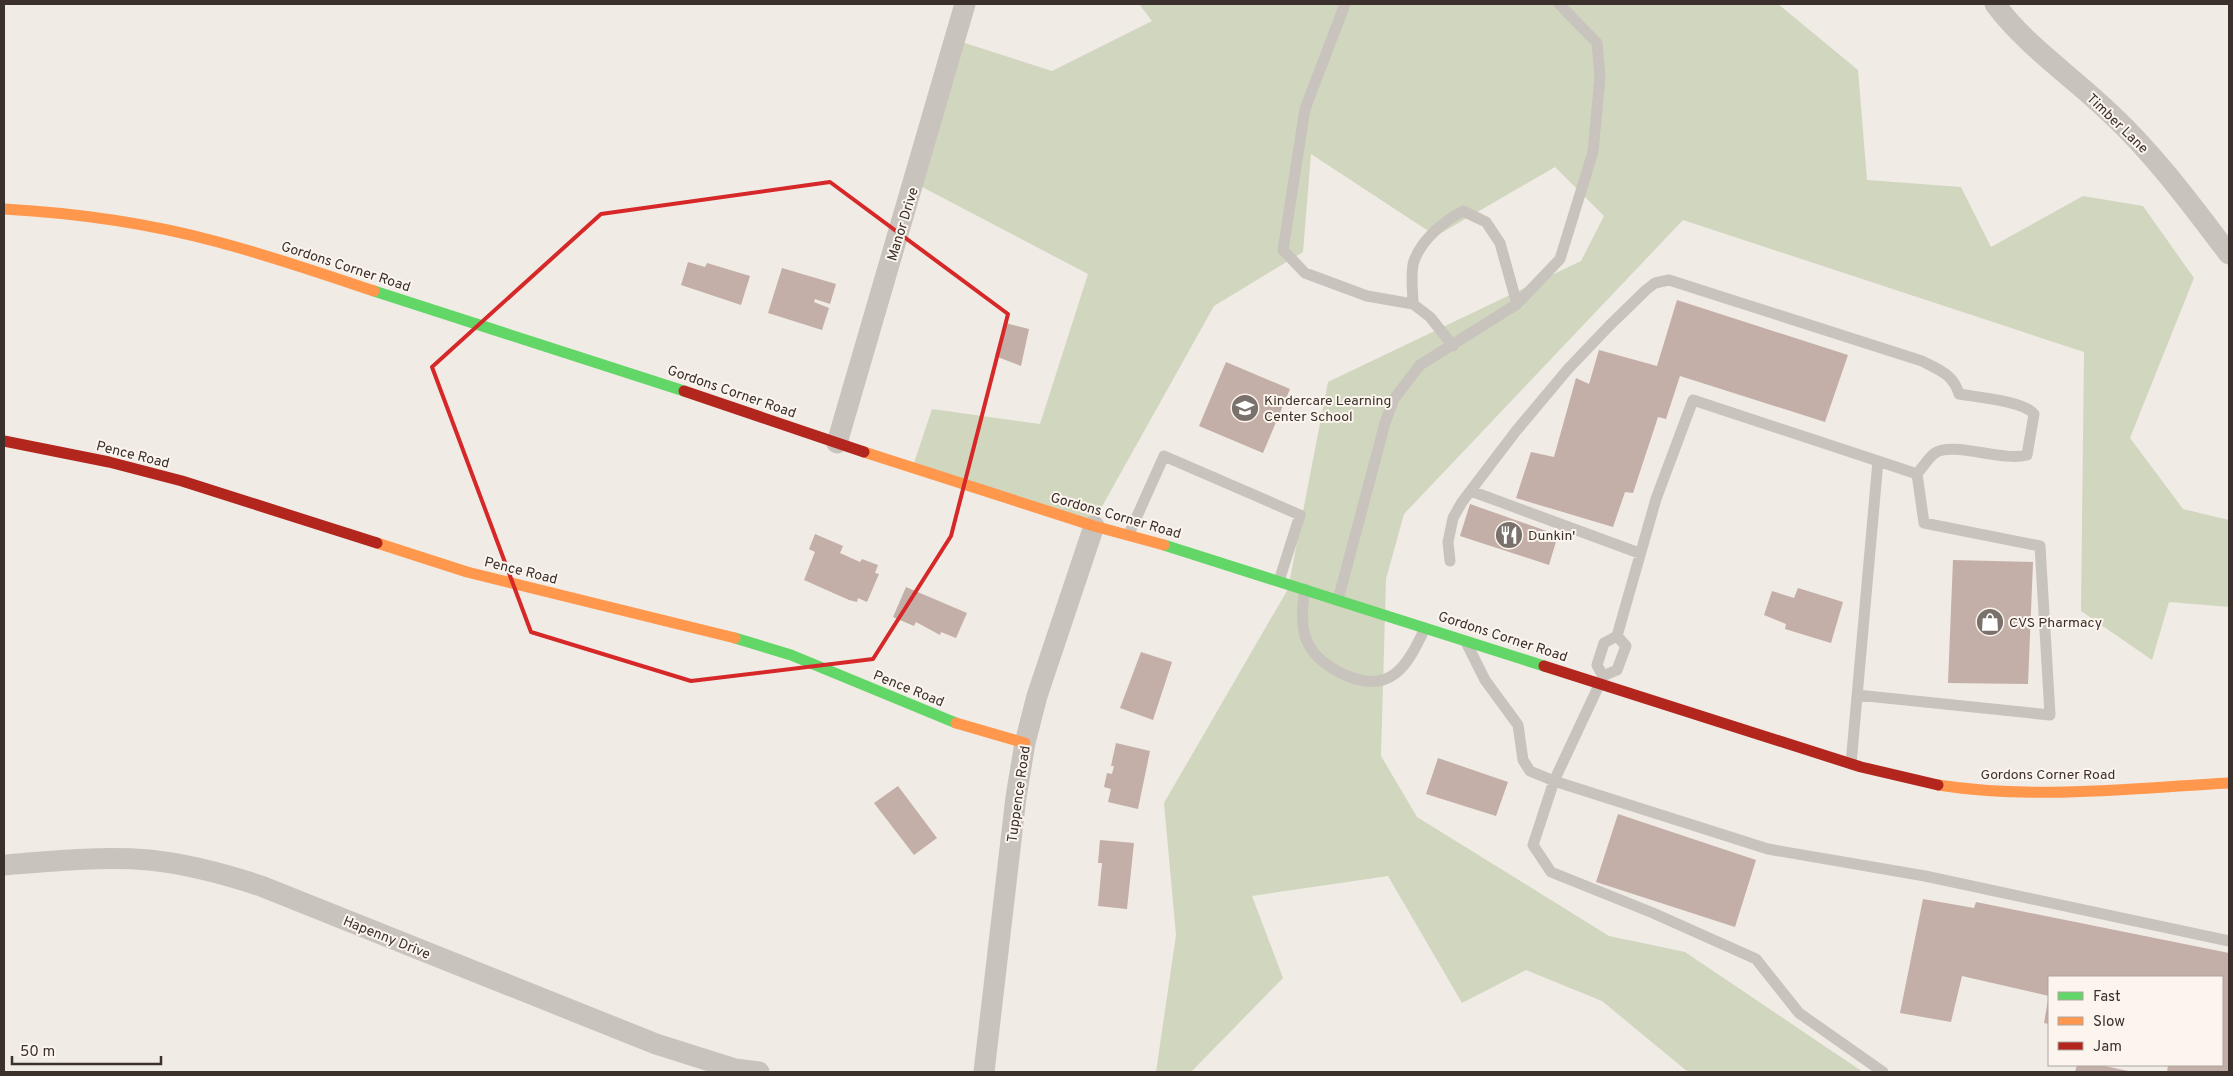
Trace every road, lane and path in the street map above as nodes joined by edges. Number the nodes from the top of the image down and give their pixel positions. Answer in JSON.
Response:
{"nodes":[{"id":1,"x":965,"y":4,"type":"edge"},
{"id":2,"x":1345,"y":4,"type":"edge"},
{"id":3,"x":1559,"y":4,"type":"edge"},
{"id":4,"x":1994,"y":4,"type":"edge"},
{"id":5,"x":4,"y":209,"type":"edge"},
{"id":6,"x":2229,"y":254,"type":"edge"},
{"id":7,"x":1413,"y":304,"type":"junction"},
{"id":8,"x":1517,"y":304,"type":"junction"},
{"id":9,"x":1453,"y":346,"type":"junction"},
{"id":10,"x":4,"y":441,"type":"edge"},
{"id":11,"x":837,"y":444,"type":"junction"},
{"id":12,"x":1878,"y":461,"type":"junction"},
{"id":13,"x":1918,"y":474,"type":"junction"},
{"id":14,"x":1471,"y":491,"type":"junction"},
{"id":15,"x":1094,"y":526,"type":"junction"},
{"id":16,"x":1129,"y":534,"type":"junction"},
{"id":17,"x":1639,"y":553,"type":"junction"},
{"id":18,"x":1450,"y":560,"type":"dead end"},
{"id":19,"x":1279,"y":581,"type":"junction"},
{"id":20,"x":1305,"y":589,"type":"junction"},
{"id":21,"x":1338,"y":600,"type":"junction"},
{"id":22,"x":1425,"y":627,"type":"junction"},
{"id":23,"x":1617,"y":636,"type":"junction"},
{"id":24,"x":1465,"y":640,"type":"junction"},
{"id":25,"x":1602,"y":680,"type":"junction"},
{"id":26,"x":1857,"y":695,"type":"junction"},
{"id":27,"x":1025,"y":742,"type":"junction"},
{"id":28,"x":1851,"y":764,"type":"junction"},
{"id":29,"x":1554,"y":781,"type":"junction"},
{"id":30,"x":2229,"y":783,"type":"edge"},
{"id":31,"x":4,"y":865,"type":"edge"},
{"id":32,"x":2229,"y":941,"type":"edge"},
{"id":33,"x":760,"y":1072,"type":"edge"},
{"id":34,"x":984,"y":1072,"type":"edge"},
{"id":35,"x":1883,"y":1072,"type":"edge"}],
"edges":[{"from":1,"to":11,"type":"street","name":"Manor Drive"},
{"from":2,"to":7,"type":"lane"},
{"from":3,"to":8,"type":"lane"},
{"from":4,"to":6,"type":"street","name":"Timber Lane"},
{"from":5,"to":11,"type":"street","name":"Gordons Corner Road"},
{"from":7,"to":8,"type":"lane"},
{"from":7,"to":9,"type":"lane"},
{"from":8,"to":9,"type":"lane"},
{"from":9,"to":21,"type":"lane"},
{"from":10,"to":27,"type":"street","name":"Pence Road"},
{"from":11,"to":15,"type":"street","name":"Gordons Corner Road"},
{"from":12,"to":13,"type":"lane"},
{"from":12,"to":17,"type":"lane"},
{"from":12,"to":26,"type":"lane"},
{"from":13,"to":14,"type":"lane"},
{"from":13,"to":26,"type":"lane"},
{"from":14,"to":17,"type":"lane"},
{"from":14,"to":18,"type":"lane"},
{"from":15,"to":16,"type":"street","name":"Gordons Corner Road"},
{"from":15,"to":27,"type":"street","name":"Tuppence Road"},
{"from":16,"to":19,"type":"street","name":"Gordons Corner Road"},
{"from":16,"to":19,"type":"lane"},
{"from":17,"to":23,"type":"lane"},
{"from":19,"to":20,"type":"street","name":"Gordons Corner Road"},
{"from":20,"to":21,"type":"street","name":"Gordons Corner Road"},
{"from":20,"to":22,"type":"lane"},
{"from":21,"to":22,"type":"street","name":"Gordons Corner Road"},
{"from":22,"to":24,"type":"street","name":"Gordons Corner Road"},
{"from":23,"to":25,"type":"lane"},
{"from":23,"to":25,"type":"lane"},
{"from":24,"to":25,"type":"street","name":"Gordons Corner Road"},
{"from":24,"to":29,"type":"lane"},
{"from":25,"to":28,"type":"street","name":"Gordons Corner Road"},
{"from":25,"to":29,"type":"lane"},
{"from":26,"to":28,"type":"lane"},
{"from":27,"to":34,"type":"street","name":"Tuppence Road"},
{"from":28,"to":30,"type":"street","name":"Gordons Corner Road"},
{"from":29,"to":32,"type":"lane"},
{"from":29,"to":35,"type":"lane"},
{"from":31,"to":33,"type":"street","name":"Hapenny Drive"}]}
